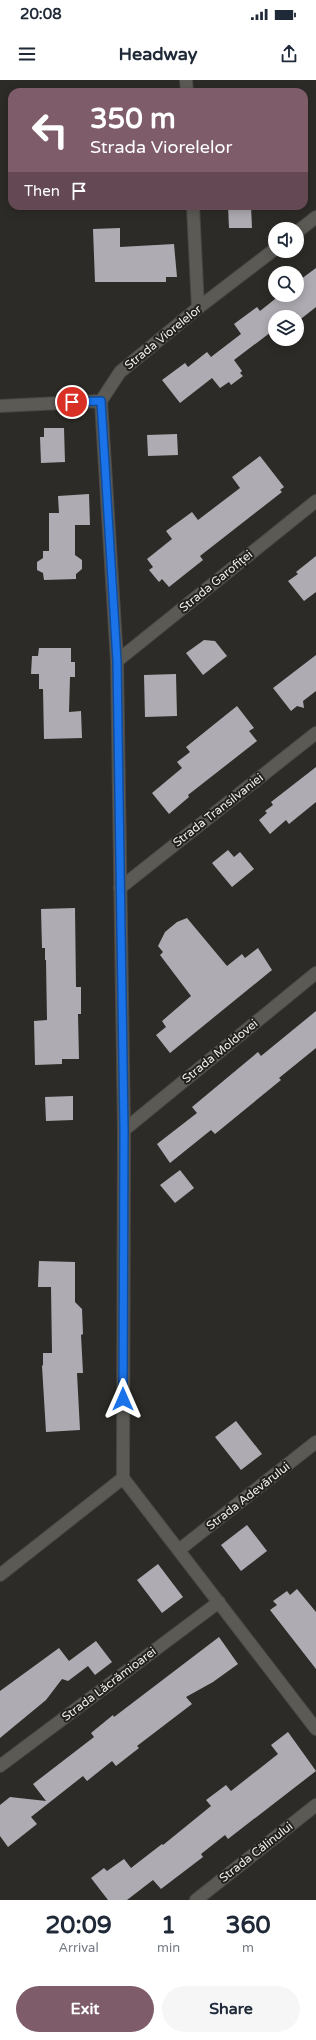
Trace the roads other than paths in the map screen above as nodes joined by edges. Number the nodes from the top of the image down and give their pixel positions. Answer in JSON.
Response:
{"nodes":[{"id":1,"x":193,"y":210,"type":"edge"},
{"id":2,"x":316,"y":217,"type":"edge"},
{"id":3,"x":304,"y":226,"type":"edge"},
{"id":4,"x":268,"y":254,"type":"edge"},
{"id":5,"x":198,"y":308,"type":"junction"},
{"id":6,"x":101,"y":401,"type":"junction"},
{"id":7,"x":0,"y":406,"type":"edge"},
{"id":8,"x":316,"y":500,"type":"edge"},
{"id":9,"x":117,"y":661,"type":"junction"},
{"id":10,"x":316,"y":733,"type":"edge"},
{"id":11,"x":120,"y":888,"type":"junction"},
{"id":12,"x":316,"y":973,"type":"edge"},
{"id":13,"x":124,"y":1130,"type":"junction"},
{"id":14,"x":316,"y":1442,"type":"edge"},
{"id":15,"x":123,"y":1478,"type":"junction"},
{"id":16,"x":179,"y":1550,"type":"junction"},
{"id":17,"x":0,"y":1575,"type":"edge"},
{"id":18,"x":219,"y":1602,"type":"junction"},
{"id":19,"x":316,"y":1729,"type":"edge"},
{"id":20,"x":0,"y":1766,"type":"edge"},
{"id":21,"x":316,"y":1805,"type":"edge"},
{"id":22,"x":196,"y":1900,"type":"edge"}],
"edges":[{"from":1,"to":5,"type":"street"},
{"from":2,"to":3,"type":"street"},
{"from":4,"to":5,"type":"street","name":"Strada Viorelelor"},
{"from":5,"to":6,"type":"street","name":"Strada Viorelelor"},
{"from":6,"to":7,"type":"street"},
{"from":6,"to":9,"type":"street"},
{"from":8,"to":9,"type":"street","name":"Strada Garofiței"},
{"from":9,"to":11,"type":"street"},
{"from":10,"to":11,"type":"street","name":"Strada Transilvaniei"},
{"from":11,"to":13,"type":"street"},
{"from":12,"to":13,"type":"street","name":"Strada Moldovei"},
{"from":13,"to":15,"type":"street"},
{"from":14,"to":16,"type":"street","name":"Strada Adevărului"},
{"from":15,"to":16,"type":"street"},
{"from":15,"to":17,"type":"street"},
{"from":16,"to":18,"type":"street"},
{"from":18,"to":19,"type":"street"},
{"from":18,"to":20,"type":"street","name":"Strada Lăcrămioarei"},
{"from":21,"to":22,"type":"street","name":"Strada Călinului"}]}
